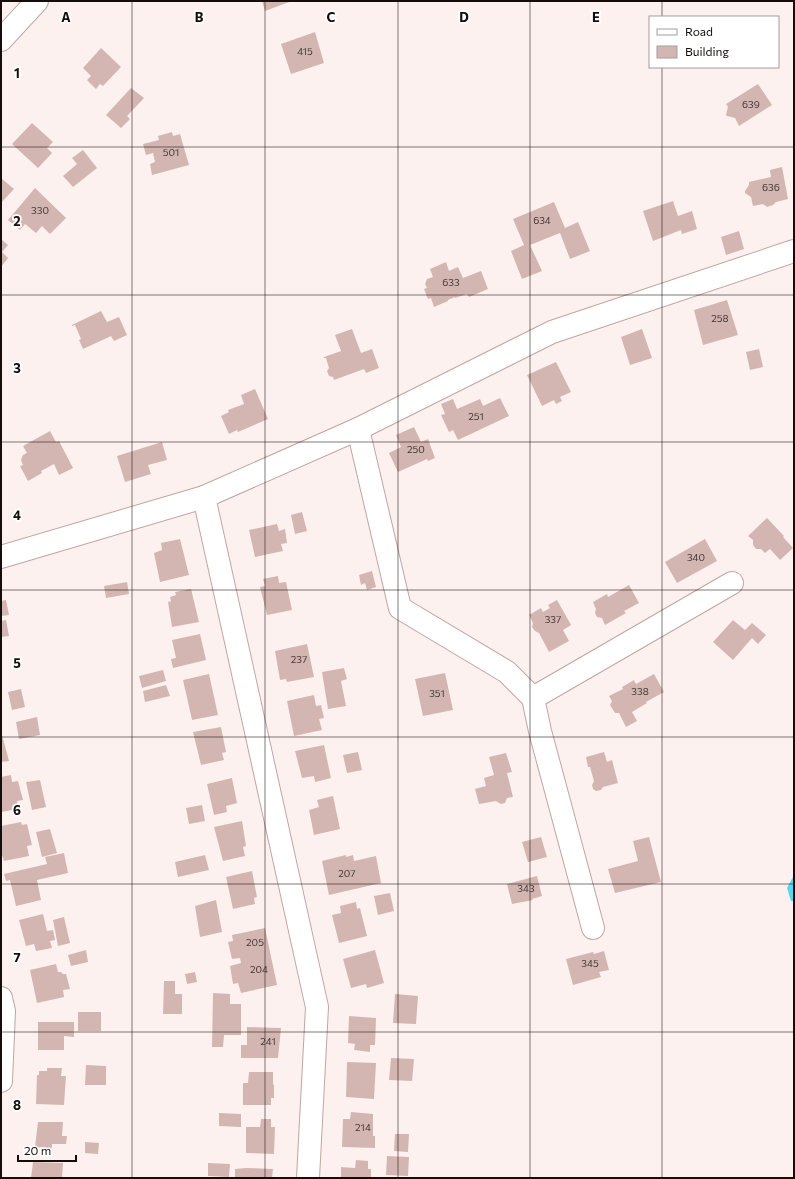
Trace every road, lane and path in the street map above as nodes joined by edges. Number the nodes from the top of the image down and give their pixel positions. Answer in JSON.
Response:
{"nodes":[{"id":1,"x":37,"y":1,"type":"edge"},
{"id":2,"x":1,"y":40,"type":"edge"},
{"id":3,"x":794,"y":251,"type":"edge"},
{"id":4,"x":358,"y":429,"type":"junction"},
{"id":5,"x":204,"y":498,"type":"junction"},
{"id":6,"x":1,"y":557,"type":"edge"},
{"id":7,"x":732,"y":583,"type":"dead end"},
{"id":8,"x":533,"y":698,"type":"junction"},
{"id":9,"x":593,"y":928,"type":"dead end"},
{"id":10,"x":1,"y":998,"type":"edge"},
{"id":11,"x":1,"y":1081,"type":"edge"},
{"id":12,"x":308,"y":1178,"type":"edge"}],
"edges":[{"from":1,"to":2,"type":"street"},
{"from":3,"to":4,"type":"street"},
{"from":4,"to":5,"type":"street"},
{"from":4,"to":8,"type":"street"},
{"from":5,"to":6,"type":"street"},
{"from":5,"to":12,"type":"street"},
{"from":7,"to":8,"type":"street"},
{"from":8,"to":9,"type":"street"},
{"from":10,"to":11,"type":"street"}]}
